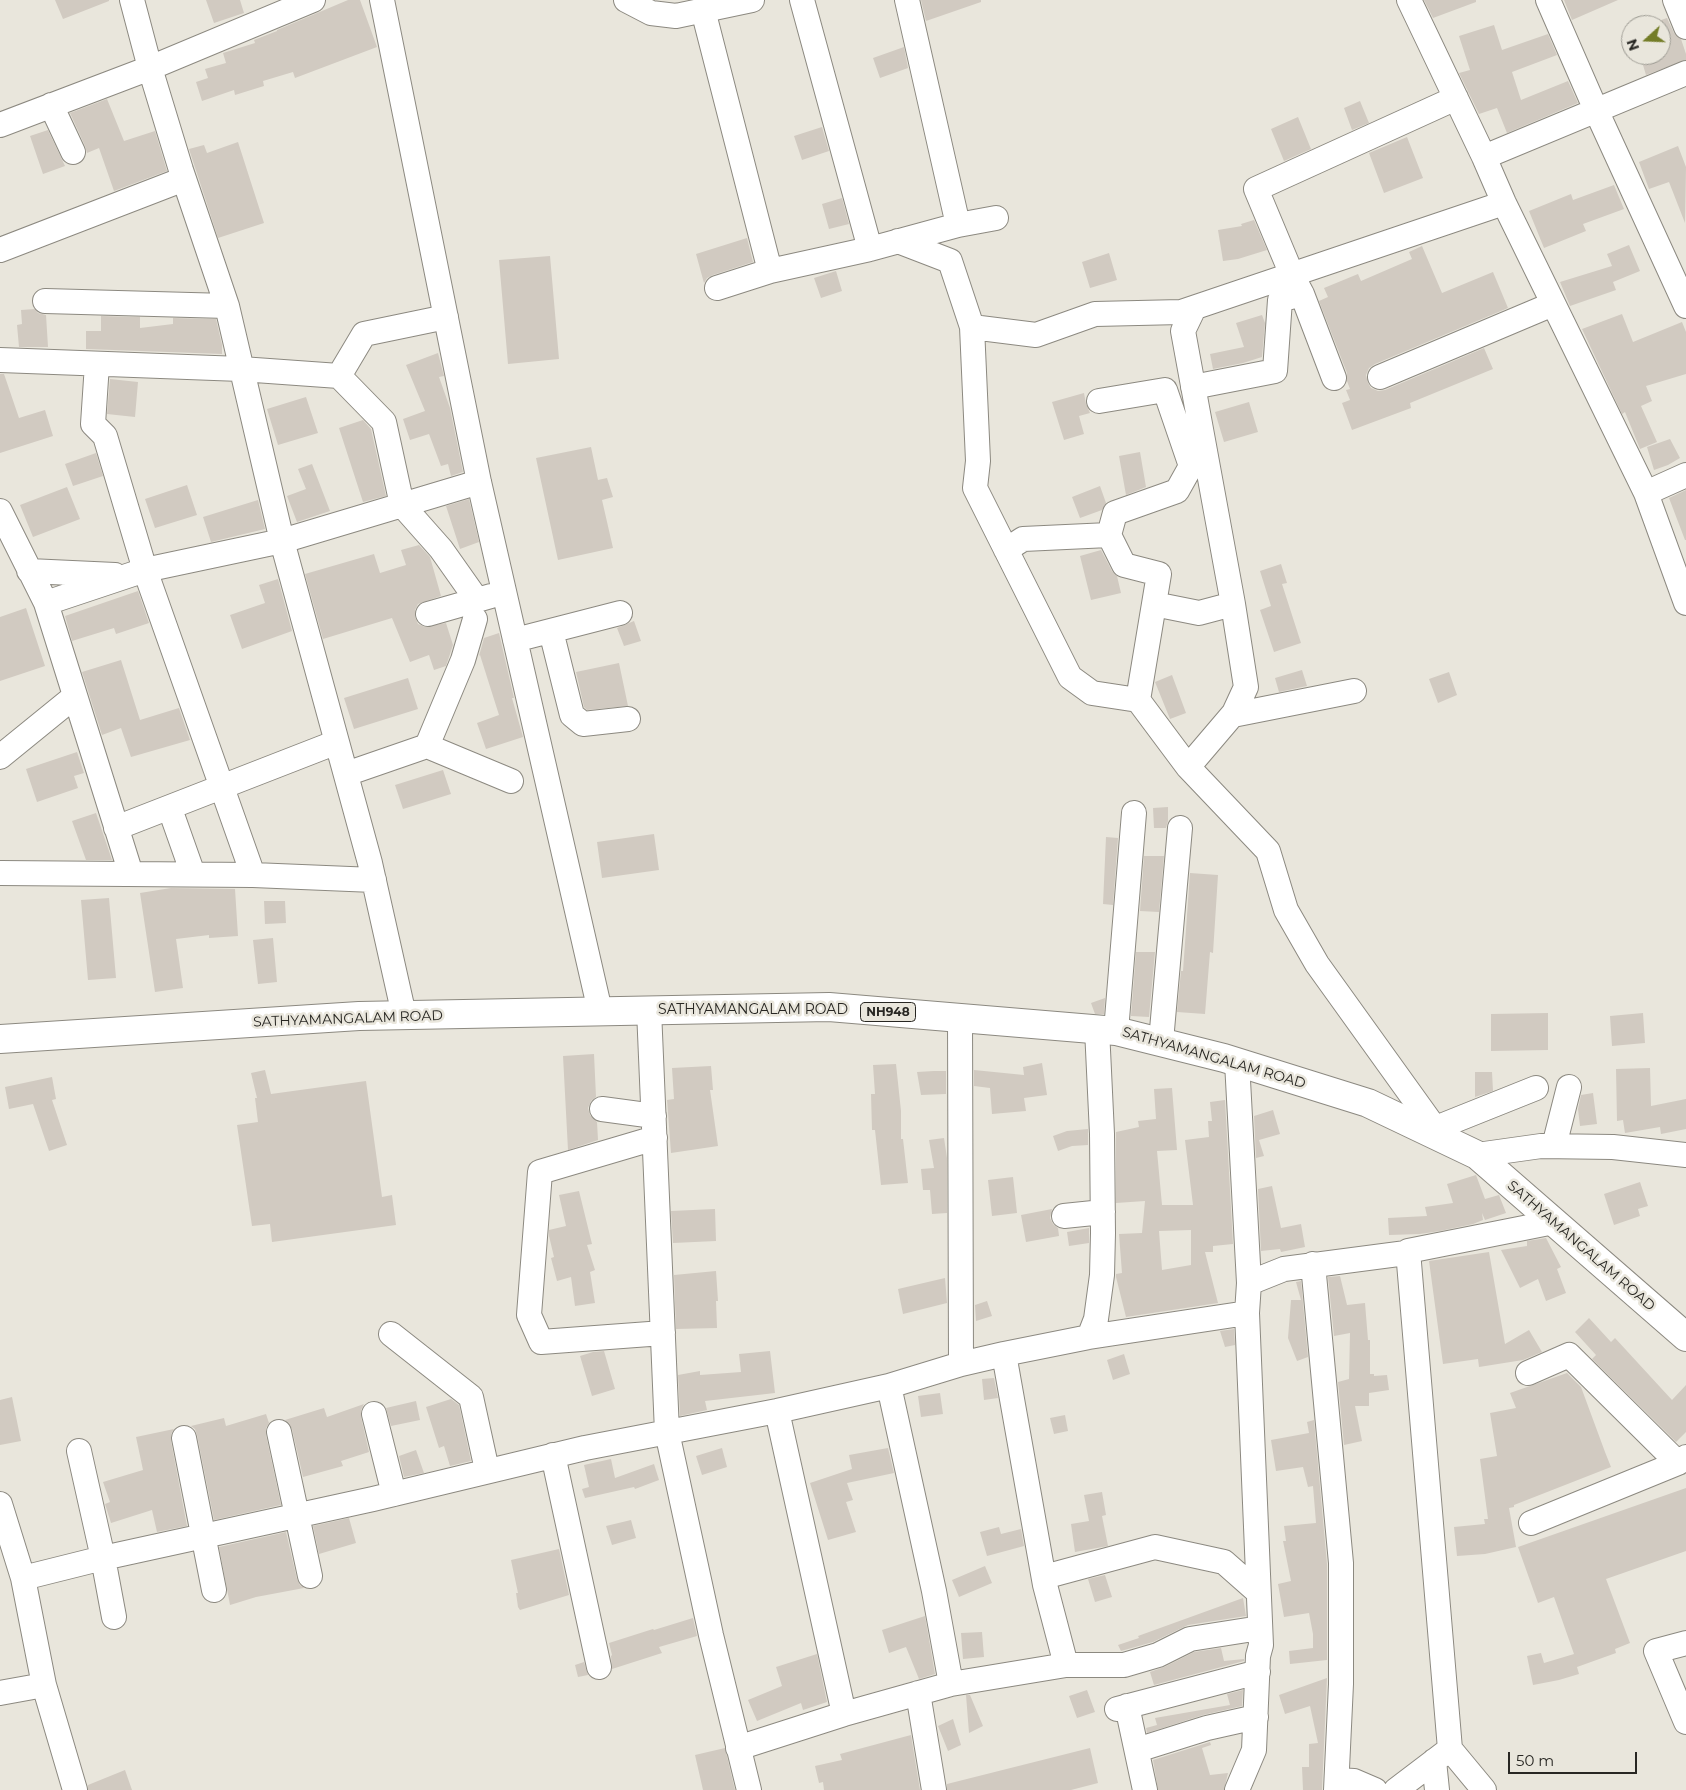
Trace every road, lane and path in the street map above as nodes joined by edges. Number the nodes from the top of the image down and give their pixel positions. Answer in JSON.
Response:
{"nodes":[{"id":1,"x":132,"y":0,"type":"edge"},
{"id":2,"x":312,"y":0,"type":"edge"},
{"id":3,"x":382,"y":0,"type":"edge"},
{"id":4,"x":626,"y":0,"type":"edge"},
{"id":5,"x":752,"y":0,"type":"edge"},
{"id":6,"x":802,"y":0,"type":"edge"},
{"id":7,"x":907,"y":0,"type":"edge"},
{"id":8,"x":1409,"y":0,"type":"edge"},
{"id":9,"x":1548,"y":0,"type":"edge"},
{"id":10,"x":1675,"y":0,"type":"edge"},
{"id":11,"x":704,"y":10,"type":"junction"},
{"id":12,"x":1686,"y":27,"type":"edge"},
{"id":13,"x":150,"y":68,"type":"junction"},
{"id":14,"x":1686,"y":73,"type":"edge"},
{"id":15,"x":1456,"y":98,"type":"junction"},
{"id":16,"x":51,"y":105,"type":"junction"},
{"id":17,"x":1596,"y":110,"type":"junction"},
{"id":18,"x":0,"y":125,"type":"edge"},
{"id":19,"x":73,"y":152,"type":"dead end"},
{"id":20,"x":1484,"y":157,"type":"junction"},
{"id":21,"x":184,"y":179,"type":"junction"},
{"id":22,"x":1504,"y":203,"type":"junction"},
{"id":23,"x":996,"y":218,"type":"dead end"},
{"id":24,"x":958,"y":224,"type":"junction"},
{"id":25,"x":898,"y":241,"type":"junction"},
{"id":26,"x":870,"y":249,"type":"junction"},
{"id":27,"x":0,"y":250,"type":"edge"},
{"id":28,"x":770,"y":271,"type":"junction"},
{"id":29,"x":1297,"y":284,"type":"junction"},
{"id":30,"x":717,"y":288,"type":"dead end"},
{"id":31,"x":45,"y":302,"type":"dead end"},
{"id":32,"x":1554,"y":304,"type":"junction"},
{"id":33,"x":227,"y":306,"type":"junction"},
{"id":34,"x":1686,"y":306,"type":"edge"},
{"id":35,"x":1194,"y":308,"type":"junction"},
{"id":36,"x":446,"y":317,"type":"junction"},
{"id":37,"x":972,"y":326,"type":"junction"},
{"id":38,"x":0,"y":360,"type":"edge"},
{"id":39,"x":97,"y":364,"type":"junction"},
{"id":40,"x":241,"y":369,"type":"junction"},
{"id":41,"x":339,"y":376,"type":"junction"},
{"id":42,"x":1380,"y":376,"type":"dead end"},
{"id":43,"x":1334,"y":378,"type":"dead end"},
{"id":44,"x":1193,"y":387,"type":"junction"},
{"id":45,"x":1099,"y":401,"type":"dead end"},
{"id":46,"x":1686,"y":475,"type":"edge"},
{"id":47,"x":480,"y":482,"type":"junction"},
{"id":48,"x":1646,"y":493,"type":"junction"},
{"id":49,"x":402,"y":506,"type":"junction"},
{"id":50,"x":3,"y":523,"type":"edge"},
{"id":51,"x":1109,"y":535,"type":"junction"},
{"id":52,"x":282,"y":541,"type":"junction"},
{"id":53,"x":1006,"y":550,"type":"junction"},
{"id":54,"x":29,"y":570,"type":"junction"},
{"id":55,"x":136,"y":573,"type":"junction"},
{"id":56,"x":504,"y":592,"type":"junction"},
{"id":57,"x":46,"y":603,"type":"junction"},
{"id":58,"x":1686,"y":603,"type":"edge"},
{"id":59,"x":1154,"y":604,"type":"junction"},
{"id":60,"x":1233,"y":604,"type":"junction"},
{"id":61,"x":476,"y":610,"type":"junction"},
{"id":62,"x":620,"y":613,"type":"dead end"},
{"id":63,"x":428,"y":614,"type":"dead end"},
{"id":64,"x":551,"y":631,"type":"junction"},
{"id":65,"x":515,"y":640,"type":"junction"},
{"id":66,"x":1354,"y":691,"type":"dead end"},
{"id":67,"x":75,"y":696,"type":"junction"},
{"id":68,"x":1138,"y":700,"type":"junction"},
{"id":69,"x":1233,"y":715,"type":"junction"},
{"id":70,"x":628,"y":719,"type":"dead end"},
{"id":71,"x":337,"y":742,"type":"junction"},
{"id":72,"x":427,"y":746,"type":"junction"},
{"id":73,"x":0,"y":757,"type":"edge"},
{"id":74,"x":1188,"y":767,"type":"junction"},
{"id":75,"x":346,"y":774,"type":"junction"},
{"id":76,"x":511,"y":781,"type":"dead end"},
{"id":77,"x":223,"y":788,"type":"junction"},
{"id":78,"x":170,"y":808,"type":"junction"},
{"id":79,"x":1134,"y":813,"type":"dead end"},
{"id":80,"x":116,"y":828,"type":"junction"},
{"id":81,"x":1180,"y":828,"type":"dead end"},
{"id":82,"x":0,"y":873,"type":"edge"},
{"id":83,"x":131,"y":874,"type":"junction"},
{"id":84,"x":193,"y":874,"type":"junction"},
{"id":85,"x":253,"y":875,"type":"junction"},
{"id":86,"x":374,"y":880,"type":"junction"},
{"id":87,"x":649,"y":1010,"type":"junction"},
{"id":88,"x":600,"y":1011,"type":"junction"},
{"id":89,"x":404,"y":1015,"type":"junction"},
{"id":90,"x":960,"y":1017,"type":"junction"},
{"id":91,"x":1107,"y":1030,"type":"junction"},
{"id":92,"x":0,"y":1039,"type":"edge"},
{"id":93,"x":1161,"y":1041,"type":"junction"},
{"id":94,"x":1237,"y":1062,"type":"junction"},
{"id":95,"x":1569,"y":1087,"type":"dead end"},
{"id":96,"x":1536,"y":1088,"type":"dead end"},
{"id":97,"x":602,"y":1109,"type":"dead end"},
{"id":98,"x":654,"y":1127,"type":"junction"},
{"id":99,"x":1439,"y":1133,"type":"junction"},
{"id":100,"x":1554,"y":1146,"type":"junction"},
{"id":101,"x":1477,"y":1155,"type":"junction"},
{"id":102,"x":1686,"y":1155,"type":"edge"},
{"id":103,"x":1103,"y":1212,"type":"junction"},
{"id":104,"x":1064,"y":1216,"type":"dead end"},
{"id":105,"x":1554,"y":1222,"type":"junction"},
{"id":106,"x":1408,"y":1251,"type":"junction"},
{"id":107,"x":1313,"y":1264,"type":"junction"},
{"id":108,"x":1249,"y":1282,"type":"junction"},
{"id":109,"x":1247,"y":1313,"type":"junction"},
{"id":110,"x":392,"y":1334,"type":"dead end"},
{"id":111,"x":663,"y":1334,"type":"junction"},
{"id":112,"x":1090,"y":1337,"type":"junction"},
{"id":113,"x":1686,"y":1337,"type":"edge"},
{"id":114,"x":1004,"y":1354,"type":"junction"},
{"id":115,"x":961,"y":1364,"type":"junction"},
{"id":116,"x":1528,"y":1373,"type":"dead end"},
{"id":117,"x":889,"y":1386,"type":"junction"},
{"id":118,"x":777,"y":1411,"type":"junction"},
{"id":119,"x":374,"y":1414,"type":"dead end"},
{"id":120,"x":279,"y":1432,"type":"dead end"},
{"id":121,"x":667,"y":1432,"type":"junction"},
{"id":122,"x":184,"y":1438,"type":"dead end"},
{"id":123,"x":79,"y":1451,"type":"dead end"},
{"id":124,"x":553,"y":1456,"type":"junction"},
{"id":125,"x":1682,"y":1460,"type":"edge"},
{"id":126,"x":487,"y":1470,"type":"junction"},
{"id":127,"x":394,"y":1494,"type":"junction"},
{"id":128,"x":0,"y":1504,"type":"edge"},
{"id":129,"x":297,"y":1516,"type":"junction"},
{"id":130,"x":1532,"y":1523,"type":"dead end"},
{"id":131,"x":204,"y":1536,"type":"junction"},
{"id":132,"x":103,"y":1558,"type":"junction"},
{"id":133,"x":310,"y":1576,"type":"dead end"},
{"id":134,"x":1044,"y":1577,"type":"junction"},
{"id":135,"x":23,"y":1578,"type":"junction"},
{"id":136,"x":214,"y":1590,"type":"dead end"},
{"id":137,"x":1258,"y":1592,"type":"junction"},
{"id":138,"x":114,"y":1617,"type":"dead end"},
{"id":139,"x":1260,"y":1628,"type":"junction"},
{"id":140,"x":1686,"y":1643,"type":"edge"},
{"id":141,"x":1066,"y":1665,"type":"junction"},
{"id":142,"x":600,"y":1667,"type":"dead end"},
{"id":143,"x":1258,"y":1672,"type":"junction"},
{"id":144,"x":951,"y":1684,"type":"junction"},
{"id":145,"x":44,"y":1685,"type":"junction"},
{"id":146,"x":0,"y":1693,"type":"edge"},
{"id":147,"x":918,"y":1693,"type":"junction"},
{"id":148,"x":844,"y":1714,"type":"junction"},
{"id":149,"x":1256,"y":1717,"type":"junction"},
{"id":150,"x":1686,"y":1722,"type":"edge"},
{"id":151,"x":738,"y":1748,"type":"junction"},
{"id":152,"x":1137,"y":1750,"type":"junction"},
{"id":153,"x":1442,"y":1755,"type":"junction"},
{"id":154,"x":1336,"y":1785,"type":"edge"},
{"id":155,"x":75,"y":1790,"type":"edge"},
{"id":156,"x":749,"y":1790,"type":"edge"},
{"id":157,"x":934,"y":1790,"type":"edge"},
{"id":158,"x":1146,"y":1790,"type":"edge"},
{"id":159,"x":1238,"y":1790,"type":"edge"},
{"id":160,"x":1375,"y":1790,"type":"edge"},
{"id":161,"x":1396,"y":1790,"type":"edge"},
{"id":162,"x":1437,"y":1790,"type":"edge"},
{"id":163,"x":1484,"y":1790,"type":"edge"}],
"edges":[{"from":1,"to":13,"type":"street"},
{"from":2,"to":13,"type":"street"},
{"from":3,"to":36,"type":"street"},
{"from":4,"to":11,"type":"street"},
{"from":5,"to":11,"type":"street"},
{"from":6,"to":26,"type":"street"},
{"from":7,"to":24,"type":"street"},
{"from":8,"to":15,"type":"street"},
{"from":9,"to":17,"type":"street"},
{"from":10,"to":12,"type":"street"},
{"from":11,"to":28,"type":"street"},
{"from":13,"to":16,"type":"street"},
{"from":13,"to":21,"type":"street"},
{"from":14,"to":17,"type":"street"},
{"from":15,"to":20,"type":"street"},
{"from":15,"to":29,"type":"street"},
{"from":16,"to":18,"type":"street"},
{"from":16,"to":19,"type":"street"},
{"from":17,"to":20,"type":"street"},
{"from":17,"to":34,"type":"street"},
{"from":20,"to":22,"type":"street"},
{"from":21,"to":27,"type":"street"},
{"from":21,"to":33,"type":"street"},
{"from":22,"to":29,"type":"street"},
{"from":22,"to":32,"type":"street"},
{"from":23,"to":24,"type":"street"},
{"from":24,"to":25,"type":"street"},
{"from":25,"to":26,"type":"street"},
{"from":25,"to":37,"type":"street"},
{"from":26,"to":28,"type":"street"},
{"from":28,"to":30,"type":"street"},
{"from":29,"to":35,"type":"street"},
{"from":29,"to":43,"type":"street"},
{"from":29,"to":44,"type":"street"},
{"from":31,"to":33,"type":"street"},
{"from":32,"to":42,"type":"street"},
{"from":32,"to":48,"type":"street"},
{"from":33,"to":40,"type":"street"},
{"from":35,"to":37,"type":"street"},
{"from":35,"to":44,"type":"street"},
{"from":36,"to":41,"type":"street"},
{"from":36,"to":47,"type":"street"},
{"from":37,"to":53,"type":"street"},
{"from":38,"to":39,"type":"street"},
{"from":39,"to":40,"type":"street"},
{"from":39,"to":55,"type":"street"},
{"from":40,"to":41,"type":"street"},
{"from":40,"to":52,"type":"street"},
{"from":41,"to":49,"type":"street"},
{"from":44,"to":60,"type":"street"},
{"from":45,"to":51,"type":"street"},
{"from":46,"to":48,"type":"street"},
{"from":47,"to":49,"type":"street"},
{"from":47,"to":56,"type":"street"},
{"from":48,"to":58,"type":"street"},
{"from":49,"to":52,"type":"street"},
{"from":49,"to":61,"type":"street"},
{"from":50,"to":54,"type":"street"},
{"from":51,"to":53,"type":"street"},
{"from":51,"to":59,"type":"street"},
{"from":52,"to":55,"type":"street"},
{"from":52,"to":71,"type":"street"},
{"from":53,"to":68,"type":"street"},
{"from":54,"to":55,"type":"street"},
{"from":54,"to":57,"type":"street"},
{"from":55,"to":57,"type":"street"},
{"from":55,"to":77,"type":"street"},
{"from":56,"to":61,"type":"street"},
{"from":56,"to":65,"type":"street"},
{"from":57,"to":67,"type":"street"},
{"from":59,"to":60,"type":"street"},
{"from":59,"to":68,"type":"street"},
{"from":60,"to":69,"type":"street"},
{"from":61,"to":63,"type":"street"},
{"from":61,"to":72,"type":"street"},
{"from":62,"to":64,"type":"street"},
{"from":64,"to":65,"type":"street"},
{"from":64,"to":70,"type":"street"},
{"from":65,"to":88,"type":"street"},
{"from":66,"to":69,"type":"street"},
{"from":67,"to":73,"type":"street"},
{"from":67,"to":80,"type":"street"},
{"from":68,"to":74,"type":"street"},
{"from":69,"to":74,"type":"street"},
{"from":71,"to":75,"type":"street"},
{"from":71,"to":77,"type":"street"},
{"from":72,"to":75,"type":"street"},
{"from":72,"to":76,"type":"street"},
{"from":74,"to":99,"type":"street"},
{"from":75,"to":86,"type":"street"},
{"from":77,"to":78,"type":"street"},
{"from":77,"to":85,"type":"street"},
{"from":78,"to":80,"type":"street"},
{"from":78,"to":84,"type":"street"},
{"from":79,"to":91,"type":"street"},
{"from":80,"to":83,"type":"street"},
{"from":81,"to":93,"type":"street"},
{"from":82,"to":83,"type":"street"},
{"from":83,"to":84,"type":"street"},
{"from":84,"to":85,"type":"street"},
{"from":85,"to":86,"type":"street"},
{"from":86,"to":89,"type":"street"},
{"from":87,"to":88,"type":"highway","name":"SATHYAMANGALAM ROAD","number":"NH948"},
{"from":87,"to":90,"type":"highway","name":"SATHYAMANGALAM ROAD","number":"NH948"},
{"from":87,"to":98,"type":"street"},
{"from":88,"to":89,"type":"highway","name":"SATHYAMANGALAM ROAD","number":"NH948"},
{"from":89,"to":92,"type":"highway","name":"SATHYAMANGALAM ROAD","number":"NH948"},
{"from":90,"to":91,"type":"highway","name":"SATHYAMANGALAM ROAD","number":"NH948"},
{"from":90,"to":115,"type":"street"},
{"from":91,"to":93,"type":"highway","name":"SATHYAMANGALAM ROAD","number":"NH948"},
{"from":91,"to":103,"type":"street"},
{"from":93,"to":94,"type":"highway","name":"SATHYAMANGALAM ROAD","number":"NH948"},
{"from":94,"to":99,"type":"highway","name":"SATHYAMANGALAM ROAD","number":"NH948"},
{"from":94,"to":108,"type":"street"},
{"from":95,"to":100,"type":"street"},
{"from":96,"to":99,"type":"street"},
{"from":97,"to":98,"type":"street"},
{"from":98,"to":111,"type":"street"},
{"from":98,"to":111,"type":"street"},
{"from":99,"to":101,"type":"highway","name":"SATHYAMANGALAM ROAD","number":"NH948"},
{"from":100,"to":101,"type":"street"},
{"from":100,"to":102,"type":"street"},
{"from":101,"to":105,"type":"highway","name":"SATHYAMANGALAM ROAD","number":"NH948"},
{"from":103,"to":104,"type":"street"},
{"from":103,"to":112,"type":"street"},
{"from":105,"to":106,"type":"street"},
{"from":105,"to":113,"type":"highway","name":"SATHYAMANGALAM ROAD","number":"NH948"},
{"from":106,"to":107,"type":"street"},
{"from":106,"to":153,"type":"street"},
{"from":107,"to":108,"type":"street"},
{"from":107,"to":154,"type":"street"},
{"from":108,"to":109,"type":"street"},
{"from":109,"to":112,"type":"street"},
{"from":109,"to":137,"type":"street"},
{"from":110,"to":126,"type":"street"},
{"from":111,"to":121,"type":"street"},
{"from":112,"to":114,"type":"street"},
{"from":114,"to":115,"type":"street"},
{"from":114,"to":134,"type":"street"},
{"from":115,"to":117,"type":"street"},
{"from":116,"to":125,"type":"street"},
{"from":117,"to":118,"type":"street"},
{"from":117,"to":144,"type":"street"},
{"from":118,"to":121,"type":"street"},
{"from":118,"to":148,"type":"street"},
{"from":119,"to":127,"type":"street"},
{"from":120,"to":129,"type":"street"},
{"from":121,"to":124,"type":"street"},
{"from":121,"to":151,"type":"street"},
{"from":122,"to":131,"type":"street"},
{"from":123,"to":132,"type":"street"},
{"from":124,"to":126,"type":"street"},
{"from":124,"to":142,"type":"street"},
{"from":125,"to":130,"type":"street"},
{"from":126,"to":127,"type":"street"},
{"from":127,"to":129,"type":"street"},
{"from":128,"to":135,"type":"street"},
{"from":129,"to":131,"type":"street"},
{"from":129,"to":133,"type":"street"},
{"from":131,"to":132,"type":"street"},
{"from":131,"to":136,"type":"street"},
{"from":132,"to":135,"type":"street"},
{"from":132,"to":138,"type":"street"},
{"from":134,"to":137,"type":"street"},
{"from":134,"to":141,"type":"street"},
{"from":135,"to":145,"type":"street"},
{"from":137,"to":139,"type":"street"},
{"from":139,"to":141,"type":"street"},
{"from":139,"to":143,"type":"street"},
{"from":140,"to":150,"type":"street"},
{"from":141,"to":144,"type":"street"},
{"from":143,"to":149,"type":"street"},
{"from":143,"to":152,"type":"street"},
{"from":144,"to":147,"type":"street"},
{"from":145,"to":146,"type":"street"},
{"from":145,"to":155,"type":"street"},
{"from":147,"to":148,"type":"street"},
{"from":147,"to":157,"type":"street"},
{"from":148,"to":151,"type":"street"},
{"from":149,"to":152,"type":"street"},
{"from":149,"to":159,"type":"street"},
{"from":151,"to":156,"type":"street"},
{"from":152,"to":158,"type":"street"},
{"from":153,"to":161,"type":"street"},
{"from":153,"to":162,"type":"street"},
{"from":153,"to":163,"type":"street"},
{"from":154,"to":160,"type":"street"}]}
